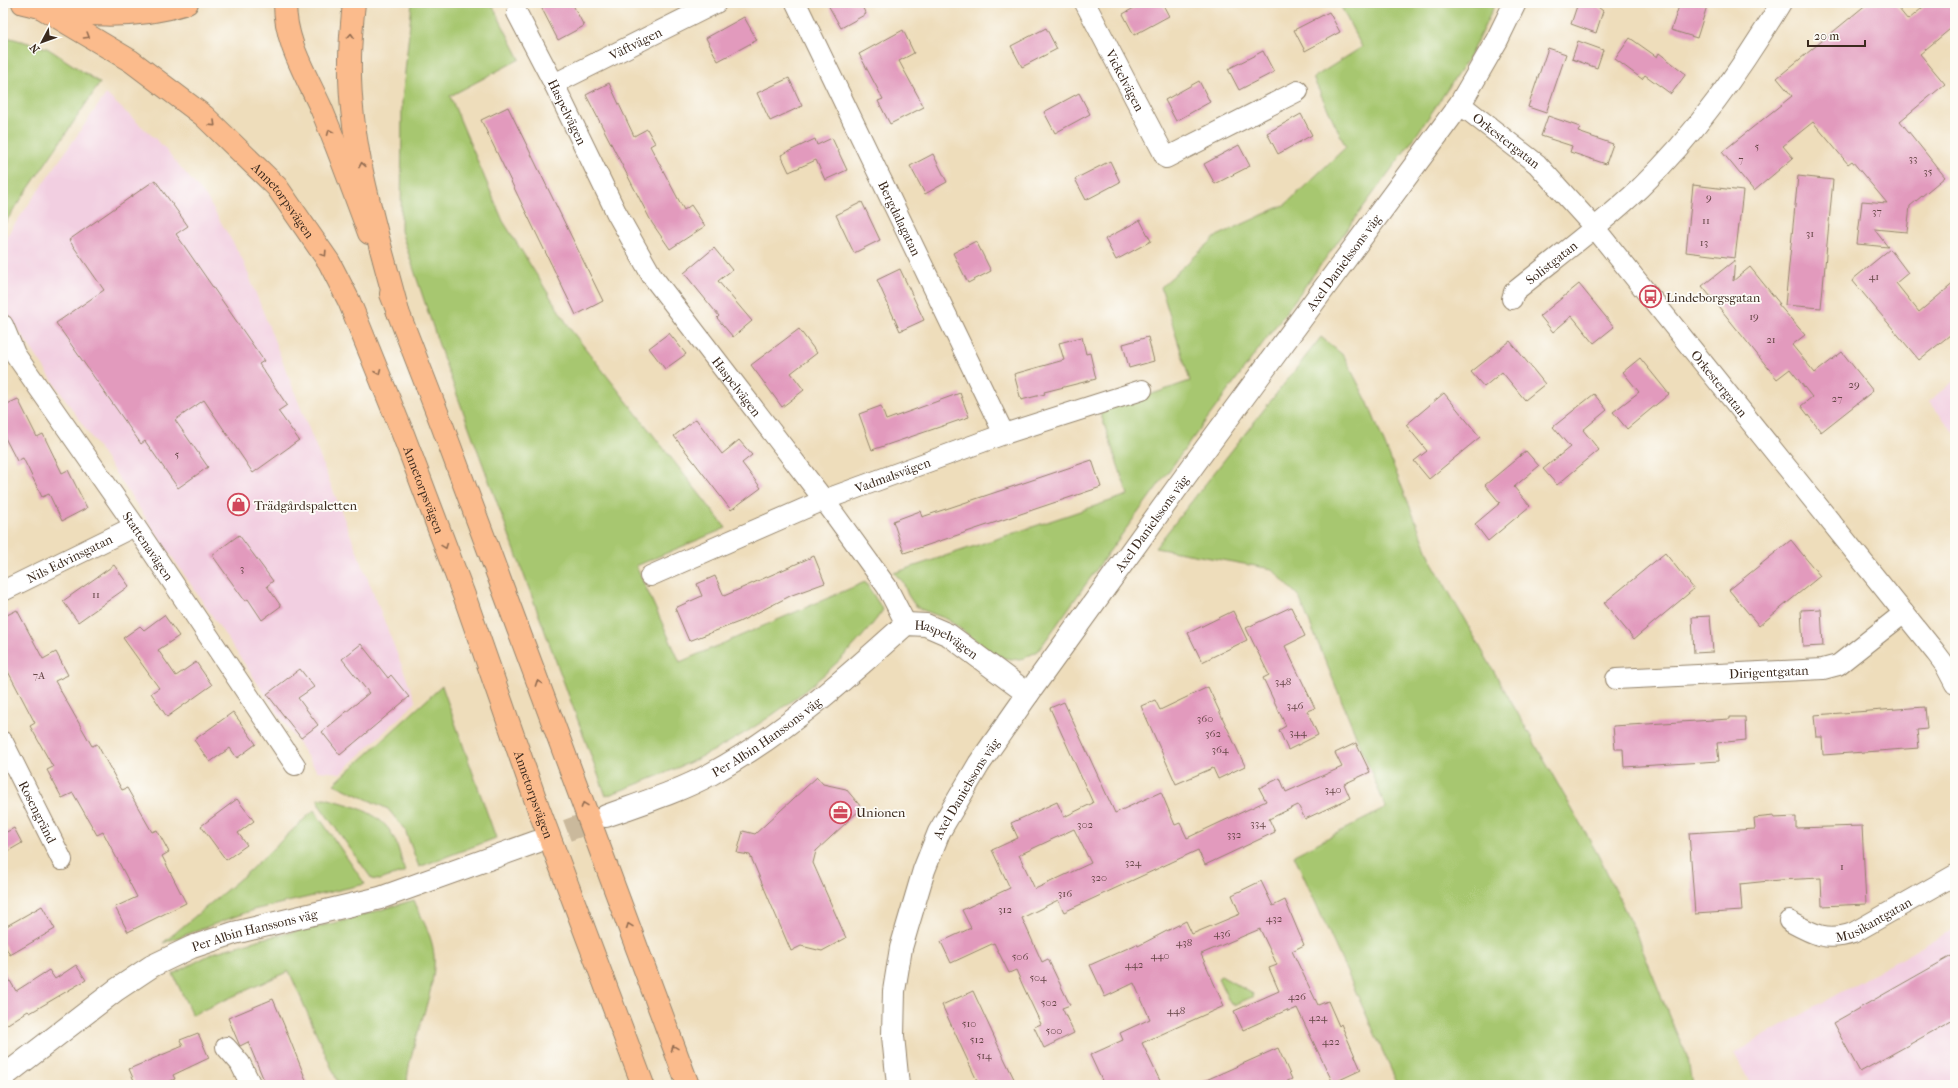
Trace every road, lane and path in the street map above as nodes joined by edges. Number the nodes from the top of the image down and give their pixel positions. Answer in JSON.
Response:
{"nodes":[{"id":1,"x":188,"y":3,"type":"edge"},
{"id":2,"x":285,"y":3,"type":"edge"},
{"id":3,"x":354,"y":3,"type":"edge"},
{"id":4,"x":716,"y":3,"type":"edge"},
{"id":5,"x":796,"y":3,"type":"edge"},
{"id":6,"x":1515,"y":3,"type":"edge"},
{"id":7,"x":1781,"y":3,"type":"edge"},
{"id":8,"x":32,"y":6,"type":"edge"},
{"id":9,"x":1093,"y":6,"type":"edge"},
{"id":10,"x":517,"y":13,"type":"dead end"},
{"id":11,"x":554,"y":84,"type":"junction"},
{"id":12,"x":1298,"y":91,"type":"dead end"},
{"id":13,"x":1460,"y":104,"type":"junction"},
{"id":14,"x":1594,"y":227,"type":"junction"},
{"id":15,"x":1512,"y":299,"type":"dead end"},
{"id":16,"x":398,"y":312,"type":"junction"},
{"id":17,"x":3,"y":325,"type":"edge"},
{"id":18,"x":1142,"y":390,"type":"dead end"},
{"id":19,"x":1004,"y":434,"type":"junction"},
{"id":20,"x":824,"y":500,"type":"junction"},
{"id":21,"x":135,"y":526,"type":"junction"},
{"id":22,"x":650,"y":576,"type":"dead end"},
{"id":23,"x":3,"y":591,"type":"edge"},
{"id":24,"x":1904,"y":613,"type":"junction"},
{"id":25,"x":906,"y":624,"type":"junction"},
{"id":26,"x":1616,"y":679,"type":"dead end"},
{"id":27,"x":1955,"y":684,"type":"edge"},
{"id":28,"x":1028,"y":694,"type":"junction"},
{"id":29,"x":3,"y":742,"type":"edge"},
{"id":30,"x":296,"y":765,"type":"dead end"},
{"id":31,"x":606,"y":816,"type":"tunnel mouth"},
{"id":32,"x":536,"y":842,"type":"tunnel mouth"},
{"id":33,"x":62,"y":860,"type":"dead end"},
{"id":34,"x":1955,"y":875,"type":"edge"},
{"id":35,"x":1789,"y":921,"type":"dead end"},
{"id":36,"x":226,"y":1047,"type":"dead end"},
{"id":37,"x":3,"y":1077,"type":"edge"},
{"id":38,"x":251,"y":1085,"type":"edge"},
{"id":39,"x":643,"y":1085,"type":"edge"},
{"id":40,"x":688,"y":1085,"type":"edge"},
{"id":41,"x":898,"y":1085,"type":"edge"}],
"edges":[{"from":1,"to":8,"type":"main road"},
{"from":16,"to":2,"type":"main road","one_way":true},
{"from":16,"to":3,"type":"main road","one_way":true},
{"from":4,"to":11,"type":"street","name":"Väftvägen"},
{"from":5,"to":19,"type":"street","name":"Bergdalagatan"},
{"from":6,"to":13,"type":"street","name":"Axel Danielssons väg"},
{"from":7,"to":14,"type":"street"},
{"from":8,"to":39,"type":"main road","name":"Annetorpsvägen","one_way":true},
{"from":9,"to":12,"type":"street","name":"Vickelvägen"},
{"from":10,"to":11,"type":"street","name":"Haspelvägen"},
{"from":11,"to":20,"type":"street","name":"Haspelvägen"},
{"from":13,"to":14,"type":"street","name":"Orkestergatan"},
{"from":13,"to":28,"type":"street","name":"Axel Danielssons väg"},
{"from":14,"to":15,"type":"street","name":"Solistgatan"},
{"from":14,"to":24,"type":"street","name":"Orkestergatan"},
{"from":40,"to":16,"type":"main road","one_way":true},
{"from":17,"to":21,"type":"street","name":"Stattenavägen"},
{"from":18,"to":19,"type":"street","name":"Vadmalsvägen"},
{"from":19,"to":20,"type":"street","name":"Vadmalsvägen"},
{"from":20,"to":22,"type":"street","name":"Vadmalsvägen"},
{"from":20,"to":25,"type":"street","name":"Haspelvägen"},
{"from":21,"to":23,"type":"street","name":"Nils Edvinsgatan"},
{"from":21,"to":30,"type":"street","name":"Stattenavägen"},
{"from":24,"to":26,"type":"street","name":"Dirigentgatan"},
{"from":24,"to":27,"type":"street","name":"Orkestergatan"},
{"from":25,"to":28,"type":"street","name":"Haspelvägen"},
{"from":25,"to":31,"type":"street","name":"Per Albin Hanssons väg"},
{"from":28,"to":41,"type":"street","name":"Axel Danielssons väg"},
{"from":29,"to":33,"type":"street","name":"Rosengränd"},
{"from":32,"to":37,"type":"street","name":"Per Albin Hanssons väg"},
{"from":34,"to":35,"type":"street","name":"Musikantgatan"},
{"from":36,"to":38,"type":"street"}]}
